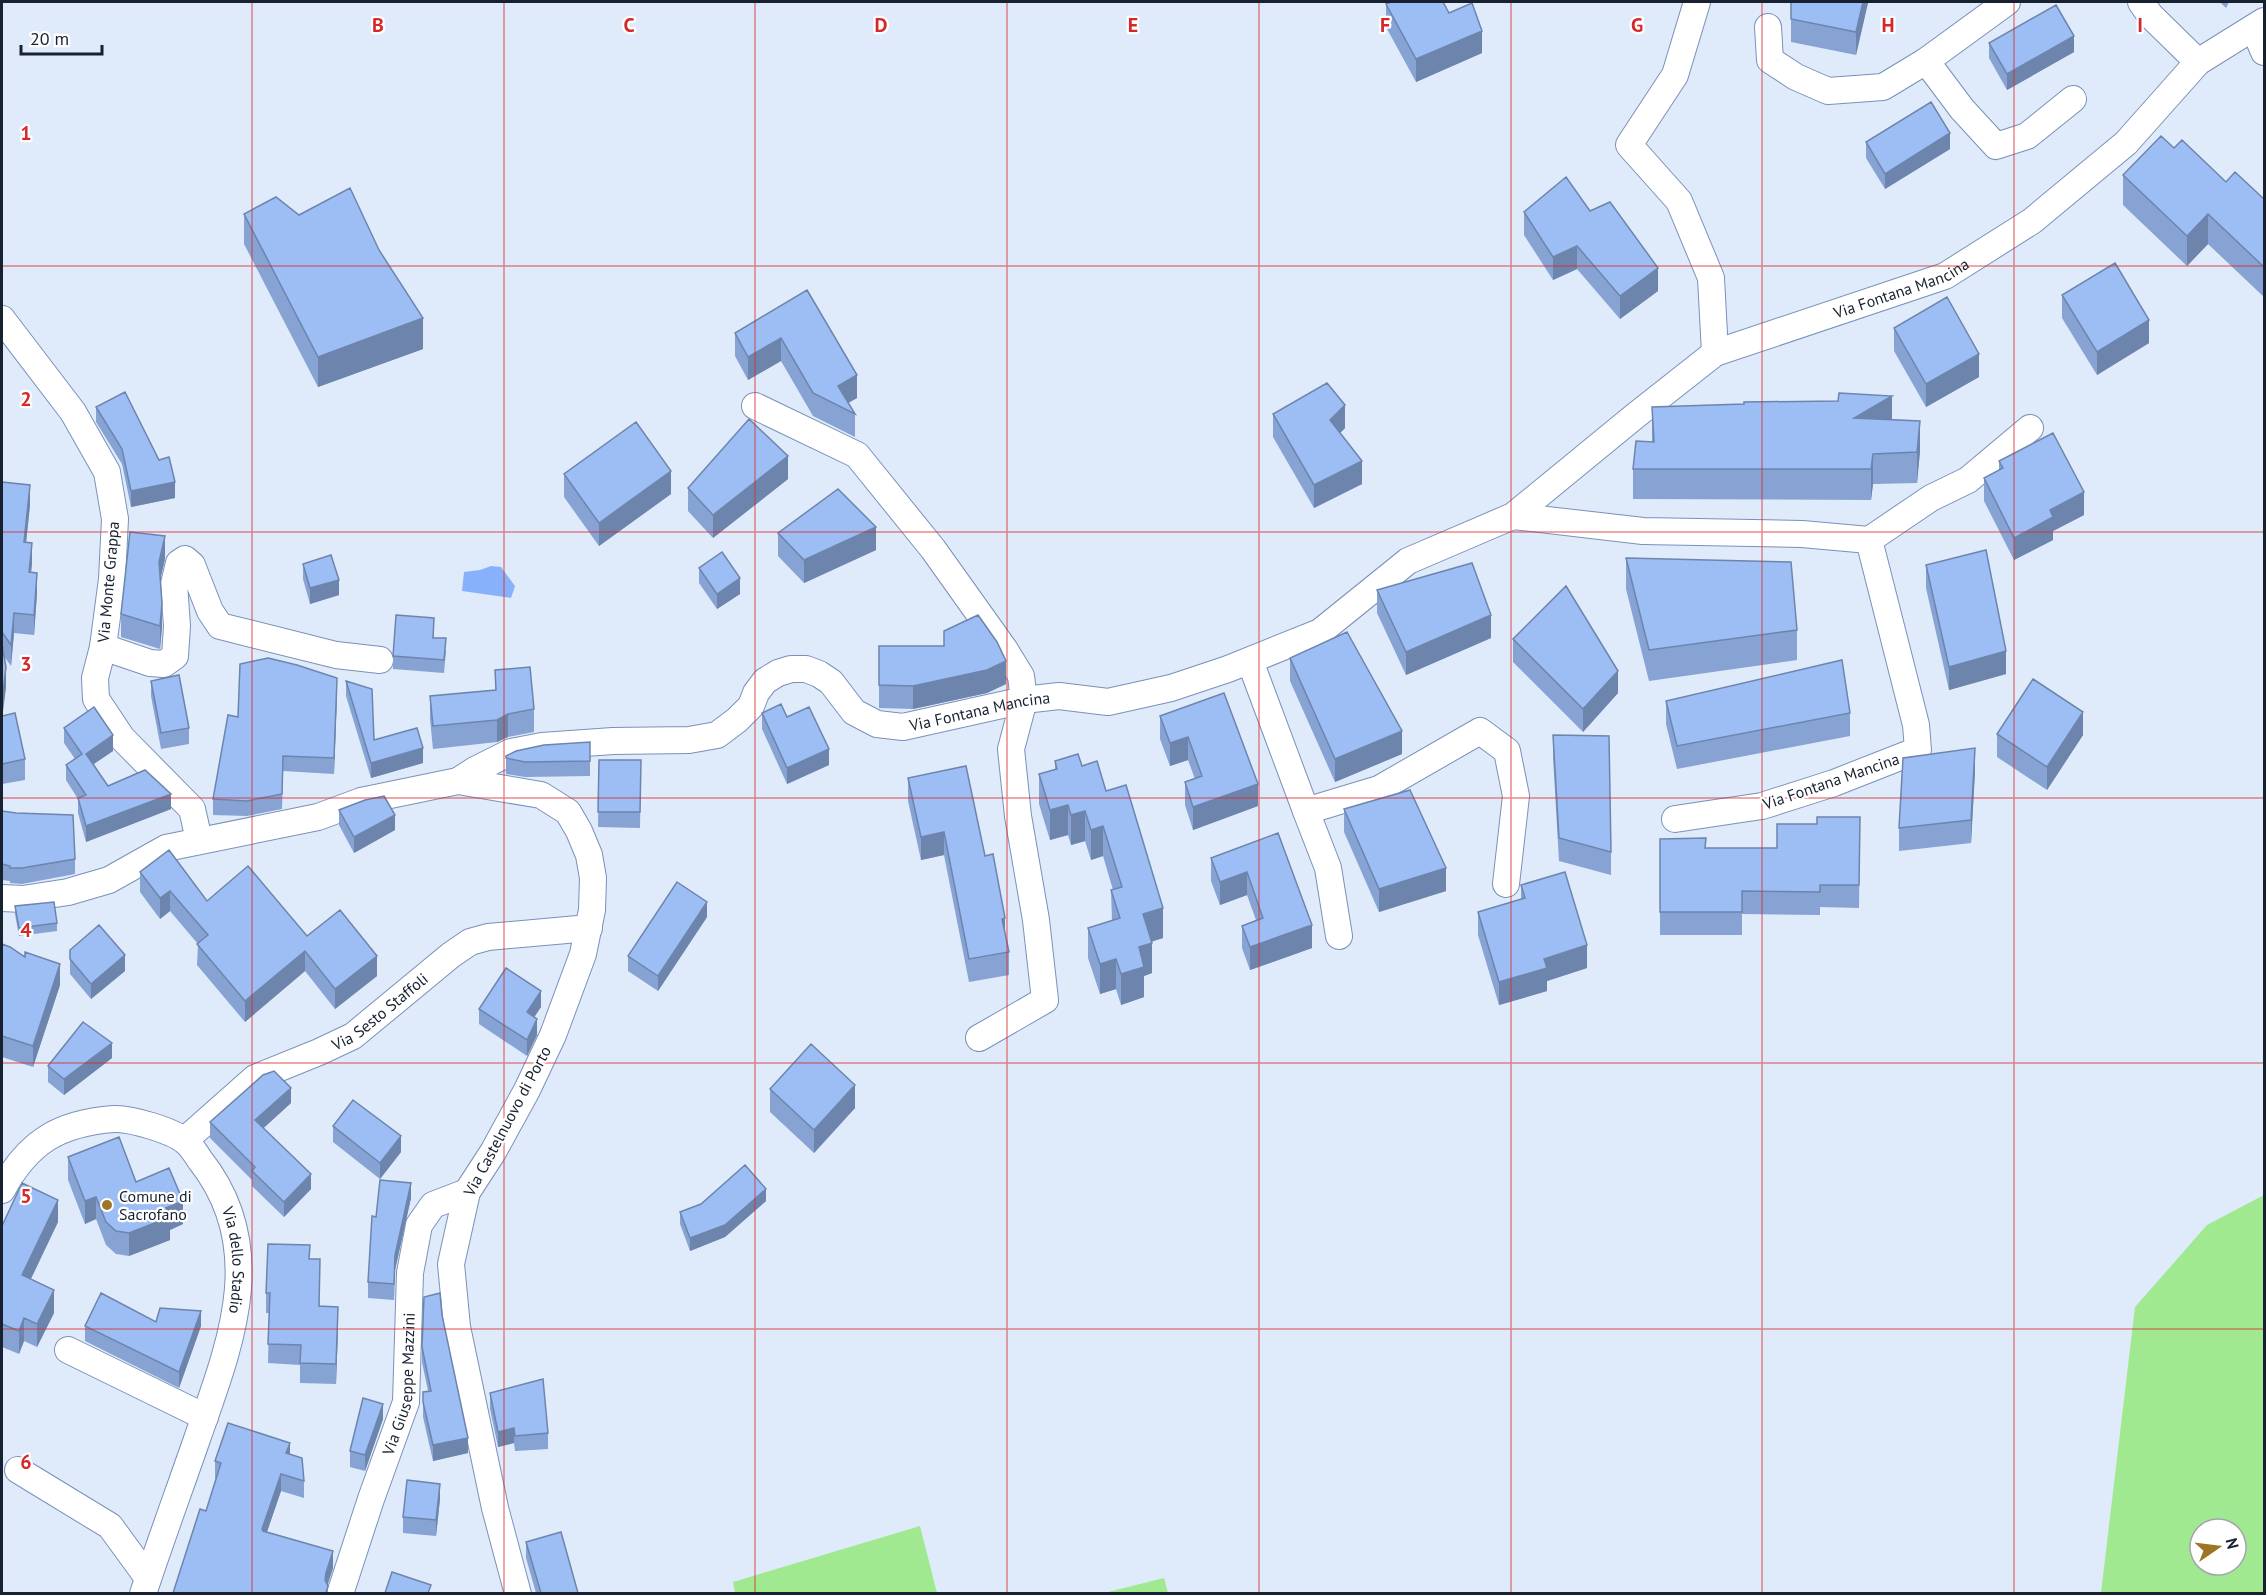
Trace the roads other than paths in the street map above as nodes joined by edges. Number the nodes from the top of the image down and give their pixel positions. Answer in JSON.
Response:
{"nodes":[{"id":1,"x":1697,"y":2,"type":"edge"},
{"id":2,"x":2007,"y":2,"type":"edge"},
{"id":3,"x":2141,"y":2,"type":"edge"},
{"id":4,"x":2259,"y":25,"type":"edge"},
{"id":5,"x":1767,"y":27,"type":"dead end"},
{"id":6,"x":2265,"y":52,"type":"edge"},
{"id":7,"x":1926,"y":62,"type":"junction"},
{"id":8,"x":2198,"y":62,"type":"junction"},
{"id":9,"x":2073,"y":99,"type":"dead end"},
{"id":10,"x":2,"y":319,"type":"edge"},
{"id":11,"x":1715,"y":353,"type":"junction"},
{"id":12,"x":755,"y":406,"type":"dead end"},
{"id":13,"x":2030,"y":428,"type":"dead end"},
{"id":14,"x":1513,"y":516,"type":"junction"},
{"id":15,"x":1869,"y":540,"type":"junction"},
{"id":16,"x":103,"y":647,"type":"junction"},
{"id":17,"x":380,"y":660,"type":"dead end"},
{"id":18,"x":1250,"y":661,"type":"junction"},
{"id":19,"x":1024,"y":700,"type":"junction"},
{"id":20,"x":459,"y":781,"type":"junction"},
{"id":21,"x":1306,"y":811,"type":"junction"},
{"id":22,"x":1675,"y":819,"type":"dead end"},
{"id":23,"x":199,"y":840,"type":"junction"},
{"id":24,"x":1506,"y":884,"type":"dead end"},
{"id":25,"x":2,"y":898,"type":"edge"},
{"id":26,"x":589,"y":928,"type":"junction"},
{"id":27,"x":1339,"y":936,"type":"dead end"},
{"id":28,"x":979,"y":1038,"type":"dead end"},
{"id":29,"x":186,"y":1140,"type":"junction"},
{"id":30,"x":2,"y":1190,"type":"edge"},
{"id":31,"x":467,"y":1192,"type":"junction"},
{"id":32,"x":68,"y":1350,"type":"dead end"},
{"id":33,"x":205,"y":1417,"type":"junction"},
{"id":34,"x":18,"y":1470,"type":"dead end"},
{"id":35,"x":146,"y":1586,"type":"edge"},
{"id":36,"x":340,"y":1593,"type":"edge"},
{"id":37,"x":518,"y":1593,"type":"edge"}],
"edges":[{"from":1,"to":11,"type":"street"},
{"from":2,"to":7,"type":"street"},
{"from":3,"to":8,"type":"street"},
{"from":4,"to":6,"type":"street"},
{"from":4,"to":8,"type":"street","name":"Via Fontana Mancina"},
{"from":5,"to":7,"type":"street"},
{"from":7,"to":9,"type":"street"},
{"from":8,"to":11,"type":"street","name":"Via Fontana Mancina"},
{"from":10,"to":16,"type":"street","name":"Via Monte Grappa"},
{"from":11,"to":14,"type":"street","name":"Via Fontana Mancina"},
{"from":12,"to":19,"type":"street"},
{"from":13,"to":15,"type":"street"},
{"from":14,"to":15,"type":"street","name":"Via Fontana Mancina"},
{"from":14,"to":18,"type":"street","name":"Via Fontana Mancina"},
{"from":15,"to":22,"type":"street","name":"Via Fontana Mancina"},
{"from":16,"to":17,"type":"street"},
{"from":16,"to":23,"type":"street","name":"Via Monte Grappa"},
{"from":18,"to":19,"type":"street","name":"Via Fontana Mancina"},
{"from":18,"to":21,"type":"street"},
{"from":19,"to":20,"type":"street","name":"Via Fontana Mancina"},
{"from":19,"to":28,"type":"street"},
{"from":20,"to":23,"type":"street","name":"Via Castelnuovo di Porto"},
{"from":20,"to":26,"type":"street","name":"Via Castelnuovo di Porto"},
{"from":21,"to":24,"type":"street"},
{"from":21,"to":27,"type":"street"},
{"from":23,"to":25,"type":"street","name":"Via Castelnuovo di Porto"},
{"from":26,"to":29,"type":"street","name":"Via Sesto Staffoli"},
{"from":26,"to":31,"type":"street","name":"Via Castelnuovo di Porto"},
{"from":29,"to":30,"type":"street","name":"Via dello Stadio"},
{"from":29,"to":33,"type":"street","name":"Via dello Stadio"},
{"from":31,"to":36,"type":"street","name":"Via Giuseppe Mazzini"},
{"from":31,"to":37,"type":"street","name":"Via Castelnuovo di Porto"},
{"from":32,"to":33,"type":"street"},
{"from":33,"to":35,"type":"street","name":"Via dello Stadio"},
{"from":34,"to":35,"type":"street"}]}
